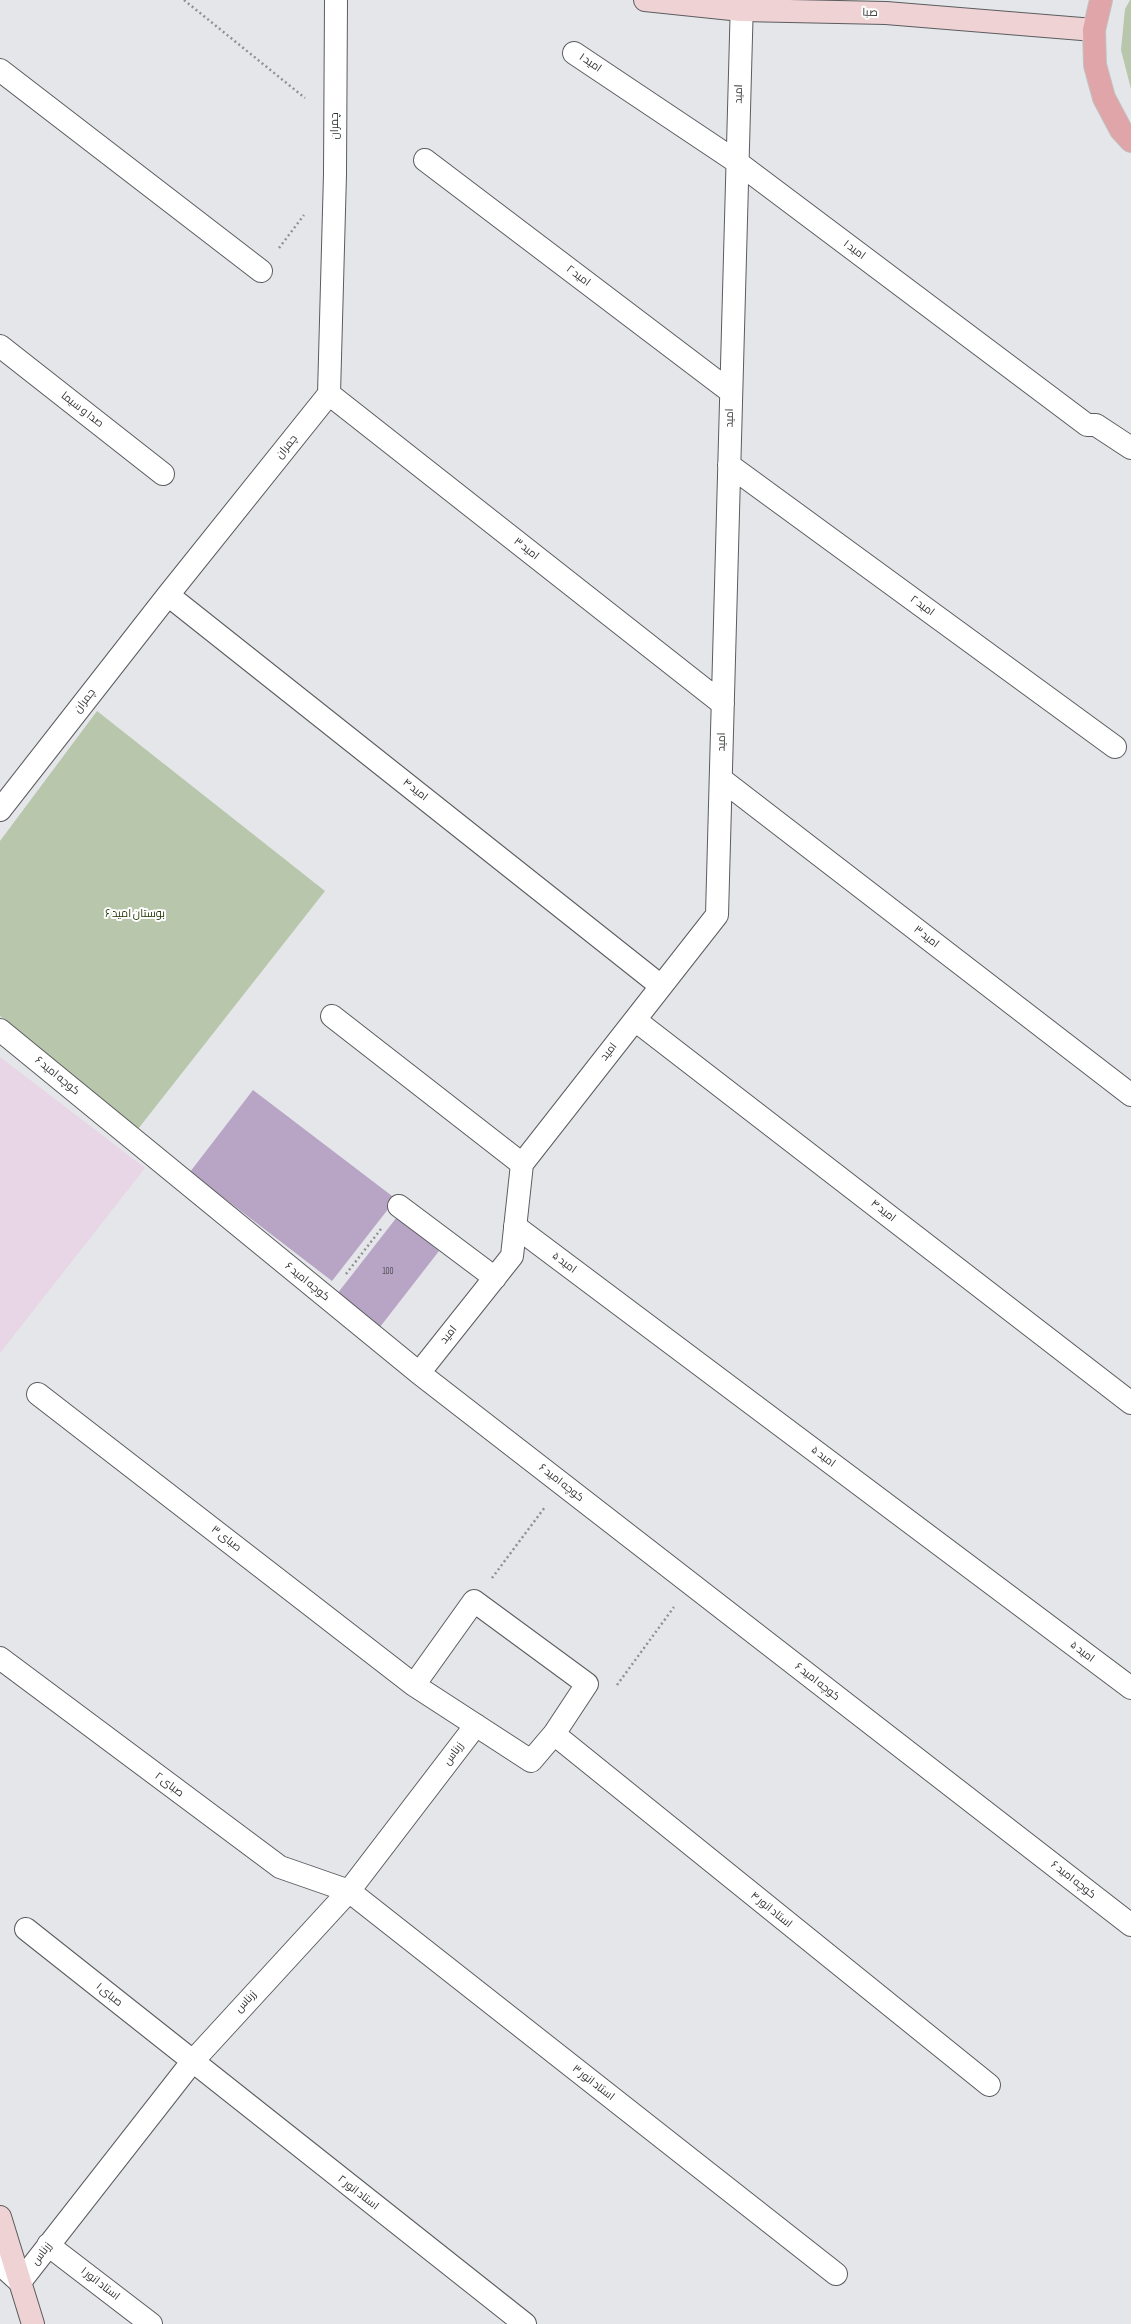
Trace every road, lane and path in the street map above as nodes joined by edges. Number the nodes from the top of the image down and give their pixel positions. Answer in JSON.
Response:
{"nodes":[{"id":1,"x":184,"y":0,"type":"edge"},
{"id":2,"x":336,"y":0,"type":"edge"},
{"id":3,"x":645,"y":0,"type":"edge"},
{"id":4,"x":1101,"y":0,"type":"edge"},
{"id":5,"x":741,"y":5,"type":"edge"},
{"id":6,"x":1094,"y":30,"type":"junction"},
{"id":7,"x":574,"y":53,"type":"dead end"},
{"id":8,"x":0,"y":70,"type":"edge"},
{"id":9,"x":335,"y":122,"type":"junction"},
{"id":10,"x":1131,"y":141,"type":"edge"},
{"id":11,"x":425,"y":160,"type":"dead end"},
{"id":12,"x":737,"y":162,"type":"junction"},
{"id":13,"x":308,"y":210,"type":"dead end"},
{"id":14,"x":261,"y":271,"type":"joint"},
{"id":15,"x":0,"y":346,"type":"edge"},
{"id":16,"x":731,"y":392,"type":"junction"},
{"id":17,"x":329,"y":394,"type":"junction"},
{"id":18,"x":1131,"y":448,"type":"edge"},
{"id":19,"x":729,"y":465,"type":"junction"},
{"id":20,"x":163,"y":474,"type":"dead end"},
{"id":21,"x":168,"y":595,"type":"junction"},
{"id":22,"x":723,"y":704,"type":"junction"},
{"id":23,"x":1115,"y":747,"type":"dead end"},
{"id":24,"x":721,"y":779,"type":"junction"},
{"id":25,"x":0,"y":810,"type":"edge"},
{"id":26,"x":661,"y":986,"type":"junction"},
{"id":27,"x":332,"y":1016,"type":"dead end"},
{"id":28,"x":635,"y":1020,"type":"junction"},
{"id":29,"x":0,"y":1030,"type":"edge"},
{"id":30,"x":1131,"y":1095,"type":"edge"},
{"id":31,"x":522,"y":1164,"type":"junction"},
{"id":32,"x":399,"y":1206,"type":"joint"},
{"id":33,"x":515,"y":1226,"type":"junction"},
{"id":34,"x":495,"y":1278,"type":"junction"},
{"id":35,"x":327,"y":1298,"type":"junction"},
{"id":36,"x":419,"y":1373,"type":"junction"},
{"id":37,"x":38,"y":1394,"type":"dead end"},
{"id":38,"x":1131,"y":1403,"type":"edge"},
{"id":39,"x":563,"y":1484,"type":"junction"},
{"id":40,"x":691,"y":1584,"type":"junction"},
{"id":41,"x":474,"y":1601,"type":"junction"},
{"id":42,"x":0,"y":1658,"type":"edge"},
{"id":43,"x":587,"y":1684,"type":"junction"},
{"id":44,"x":414,"y":1685,"type":"junction"},
{"id":45,"x":1131,"y":1688,"type":"edge"},
{"id":46,"x":476,"y":1725,"type":"junction"},
{"id":47,"x":554,"y":1734,"type":"junction"},
{"id":48,"x":349,"y":1891,"type":"junction"},
{"id":49,"x":1131,"y":1925,"type":"edge"},
{"id":50,"x":26,"y":1929,"type":"dead end"},
{"id":51,"x":192,"y":2062,"type":"junction"},
{"id":52,"x":989,"y":2085,"type":"dead end"},
{"id":53,"x":0,"y":2217,"type":"edge"},
{"id":54,"x":48,"y":2245,"type":"junction"},
{"id":55,"x":0,"y":2264,"type":"edge"},
{"id":56,"x":836,"y":2274,"type":"dead end"},
{"id":57,"x":20,"y":2282,"type":"junction"},
{"id":58,"x":33,"y":2324,"type":"edge"},
{"id":59,"x":151,"y":2324,"type":"edge"},
{"id":60,"x":525,"y":2324,"type":"edge"}],
"edges":[{"from":1,"to":9,"type":"path"},
{"from":2,"to":9,"type":"street","name":"چمران"},
{"from":3,"to":5,"type":"street","name":"صبا"},
{"from":4,"to":6,"type":"main road"},
{"from":5,"to":6,"type":"street","name":"صبا"},
{"from":5,"to":12,"type":"street","name":"امید"},
{"from":6,"to":10,"type":"main road"},
{"from":7,"to":12,"type":"street","name":"امید ۱"},
{"from":8,"to":14,"type":"street"},
{"from":9,"to":17,"type":"street","name":"چمران"},
{"from":11,"to":16,"type":"street","name":"امید ۲"},
{"from":12,"to":16,"type":"street","name":"امید"},
{"from":12,"to":18,"type":"street","name":"امید ۱"},
{"from":13,"to":14,"type":"path"},
{"from":15,"to":20,"type":"street","name":"صدا و سیما"},
{"from":16,"to":19,"type":"street","name":"امید"},
{"from":17,"to":21,"type":"street","name":"چمران"},
{"from":17,"to":22,"type":"street","name":"امید ۳"},
{"from":19,"to":22,"type":"street","name":"امید"},
{"from":19,"to":23,"type":"street","name":"امید ۲"},
{"from":21,"to":25,"type":"street","name":"چمران"},
{"from":21,"to":26,"type":"street","name":"امید ۴"},
{"from":22,"to":24,"type":"street","name":"امید"},
{"from":24,"to":26,"type":"street","name":"امید"},
{"from":24,"to":30,"type":"street","name":"امید ۳"},
{"from":26,"to":28,"type":"street","name":"امید"},
{"from":27,"to":31,"type":"street"},
{"from":28,"to":31,"type":"street","name":"امید"},
{"from":28,"to":38,"type":"street","name":"امید ۴"},
{"from":29,"to":35,"type":"street","name":"کوچه امید ۶"},
{"from":31,"to":33,"type":"street","name":"امید"},
{"from":32,"to":34,"type":"street"},
{"from":32,"to":35,"type":"path"},
{"from":33,"to":34,"type":"street","name":"امید"},
{"from":33,"to":45,"type":"street","name":"امید ۵"},
{"from":34,"to":36,"type":"street","name":"امید"},
{"from":35,"to":36,"type":"street","name":"کوچه امید ۶"},
{"from":36,"to":39,"type":"street","name":"کوچه امید ۶"},
{"from":37,"to":44,"type":"street","name":"صبای ۳"},
{"from":39,"to":40,"type":"street","name":"کوچه امید ۶"},
{"from":39,"to":41,"type":"path"},
{"from":40,"to":43,"type":"path"},
{"from":40,"to":49,"type":"street","name":"کوچه امید ۶"},
{"from":41,"to":43,"type":"street"},
{"from":41,"to":44,"type":"street"},
{"from":42,"to":48,"type":"street","name":"صبای ۲"},
{"from":43,"to":47,"type":"street"},
{"from":44,"to":46,"type":"street"},
{"from":46,"to":47,"type":"street"},
{"from":46,"to":48,"type":"street","name":"زرناس"},
{"from":47,"to":52,"type":"street","name":"استاد انور ۴"},
{"from":48,"to":51,"type":"street","name":"زرناس"},
{"from":48,"to":56,"type":"street","name":"استاد انور ۳"},
{"from":50,"to":51,"type":"street","name":"صبای ۱"},
{"from":51,"to":54,"type":"street","name":"زرناس"},
{"from":51,"to":60,"type":"street","name":"استاد انور ۲"},
{"from":53,"to":57,"type":"street"},
{"from":54,"to":57,"type":"street","name":"زرناس"},
{"from":54,"to":59,"type":"street","name":"استاد انور ۱"},
{"from":55,"to":57,"type":"street"},
{"from":57,"to":58,"type":"street"}]}
